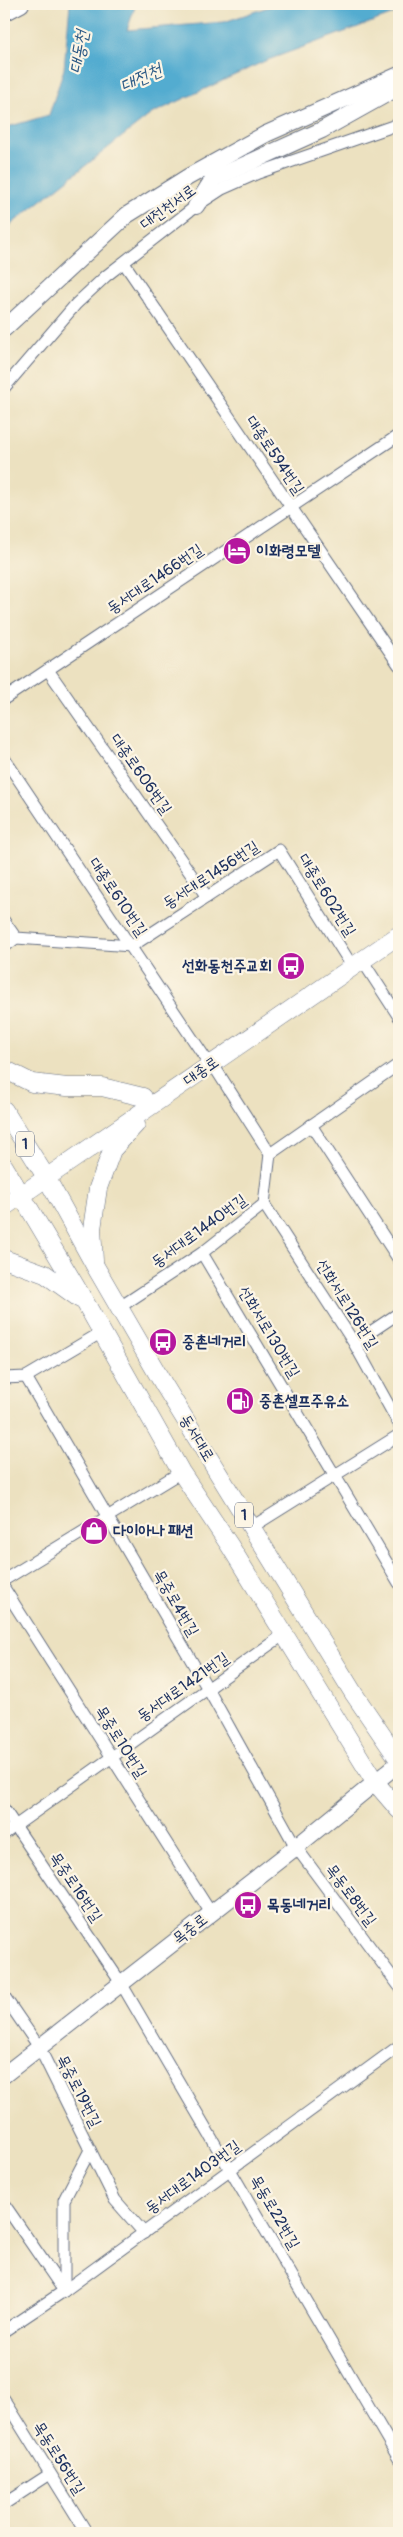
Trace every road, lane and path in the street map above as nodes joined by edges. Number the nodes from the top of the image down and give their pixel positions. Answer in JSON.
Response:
{"nodes":[{"id":1,"x":21,"y":4,"type":"edge"},
{"id":2,"x":4,"y":13,"type":"edge"},
{"id":3,"x":399,"y":75,"type":"edge"},
{"id":4,"x":399,"y":87,"type":"edge"},
{"id":5,"x":399,"y":124,"type":"edge"},
{"id":6,"x":196,"y":206,"type":"junction"},
{"id":7,"x":124,"y":264,"type":"junction"},
{"id":8,"x":4,"y":328,"type":"edge"},
{"id":9,"x":4,"y":388,"type":"edge"},
{"id":10,"x":399,"y":435,"type":"edge"},
{"id":11,"x":291,"y":508,"type":"junction"},
{"id":12,"x":399,"y":665,"type":"edge"},
{"id":13,"x":48,"y":670,"type":"junction"},
{"id":14,"x":4,"y":699,"type":"edge"},
{"id":15,"x":4,"y":758,"type":"edge"},
{"id":16,"x":280,"y":850,"type":"joint"},
{"id":17,"x":206,"y":897,"type":"junction"},
{"id":18,"x":4,"y":921,"type":"edge"},
{"id":19,"x":399,"y":922,"type":"edge"},
{"id":20,"x":399,"y":935,"type":"edge"},
{"id":21,"x":16,"y":938,"type":"junction"},
{"id":22,"x":132,"y":946,"type":"junction"},
{"id":23,"x":4,"y":947,"type":"edge"},
{"id":24,"x":354,"y":959,"type":"junction"},
{"id":25,"x":399,"y":1016,"type":"edge"},
{"id":26,"x":208,"y":1060,"type":"junction"},
{"id":27,"x":399,"y":1064,"type":"edge"},
{"id":28,"x":4,"y":1069,"type":"edge"},
{"id":29,"x":152,"y":1098,"type":"junction"},
{"id":30,"x":4,"y":1110,"type":"edge"},
{"id":31,"x":311,"y":1125,"type":"junction"},
{"id":32,"x":270,"y":1154,"type":"junction"},
{"id":33,"x":4,"y":1166,"type":"edge"},
{"id":34,"x":43,"y":1173,"type":"junction"},
{"id":35,"x":13,"y":1191,"type":"edge"},
{"id":36,"x":264,"y":1204,"type":"junction"},
{"id":37,"x":4,"y":1207,"type":"edge"},
{"id":38,"x":202,"y":1253,"type":"junction"},
{"id":39,"x":4,"y":1259,"type":"edge"},
{"id":40,"x":399,"y":1260,"type":"edge"},
{"id":41,"x":95,"y":1266,"type":"junction"},
{"id":42,"x":85,"y":1302,"type":"junction"},
{"id":43,"x":120,"y":1307,"type":"junction"},
{"id":44,"x":399,"y":1313,"type":"edge"},
{"id":45,"x":102,"y":1332,"type":"junction"},
{"id":46,"x":354,"y":1343,"type":"junction"},
{"id":47,"x":4,"y":1378,"type":"edge"},
{"id":48,"x":26,"y":1378,"type":"junction"},
{"id":49,"x":399,"y":1424,"type":"edge"},
{"id":50,"x":399,"y":1435,"type":"edge"},
{"id":51,"x":181,"y":1472,"type":"junction"},
{"id":52,"x":336,"y":1474,"type":"junction"},
{"id":53,"x":107,"y":1517,"type":"junction"},
{"id":54,"x":252,"y":1527,"type":"junction"},
{"id":55,"x":4,"y":1580,"type":"edge"},
{"id":56,"x":399,"y":1583,"type":"edge"},
{"id":57,"x":4,"y":1588,"type":"edge"},
{"id":58,"x":283,"y":1636,"type":"junction"},
{"id":59,"x":208,"y":1689,"type":"junction"},
{"id":60,"x":111,"y":1758,"type":"junction"},
{"id":61,"x":399,"y":1762,"type":"edge"},
{"id":62,"x":375,"y":1782,"type":"junction"},
{"id":63,"x":4,"y":1809,"type":"edge"},
{"id":64,"x":399,"y":1810,"type":"edge"},
{"id":65,"x":15,"y":1826,"type":"junction"},
{"id":66,"x":4,"y":1834,"type":"edge"},
{"id":67,"x":296,"y":1847,"type":"junction"},
{"id":68,"x":210,"y":1913,"type":"junction"},
{"id":69,"x":121,"y":1983,"type":"junction"},
{"id":70,"x":399,"y":1986,"type":"edge"},
{"id":71,"x":4,"y":1996,"type":"edge"},
{"id":72,"x":399,"y":2046,"type":"edge"},
{"id":73,"x":39,"y":2048,"type":"junction"},
{"id":74,"x":4,"y":2075,"type":"edge"},
{"id":75,"x":90,"y":2150,"type":"junction"},
{"id":76,"x":231,"y":2169,"type":"junction"},
{"id":77,"x":4,"y":2204,"type":"edge"},
{"id":78,"x":144,"y":2233,"type":"junction"},
{"id":79,"x":64,"y":2291,"type":"junction"},
{"id":80,"x":4,"y":2331,"type":"edge"},
{"id":81,"x":4,"y":2399,"type":"edge"},
{"id":82,"x":399,"y":2459,"type":"edge"},
{"id":83,"x":50,"y":2474,"type":"junction"},
{"id":84,"x":4,"y":2504,"type":"edge"},
{"id":85,"x":87,"y":2533,"type":"edge"}],
"edges":[{"from":1,"to":2,"type":"main road"},
{"from":3,"to":8,"type":"main road"},
{"from":4,"to":6,"type":"main road"},
{"from":5,"to":6,"type":"street","name":"대전천서로"},
{"from":6,"to":7,"type":"street","name":"대전천서로"},
{"from":7,"to":9,"type":"street","name":"대전천서로"},
{"from":7,"to":11,"type":"street","name":"대종로594번길"},
{"from":10,"to":11,"type":"street","name":"동서대로1466번길"},
{"from":11,"to":12,"type":"street","name":"대종로594번길"},
{"from":11,"to":13,"type":"street","name":"동서대로1466번길"},
{"from":13,"to":14,"type":"street","name":"동서대로1466번길"},
{"from":13,"to":17,"type":"street","name":"대종로606번길"},
{"from":15,"to":22,"type":"street","name":"대종로610번길"},
{"from":16,"to":17,"type":"street","name":"동서대로1456번길"},
{"from":16,"to":24,"type":"street","name":"대종로602번길"},
{"from":17,"to":22,"type":"street","name":"동서대로1456번길"},
{"from":18,"to":21,"type":"street"},
{"from":19,"to":24,"type":"main road","name":"대종로"},
{"from":20,"to":24,"type":"main road","name":"대종로"},
{"from":21,"to":22,"type":"street"},
{"from":21,"to":23,"type":"street"},
{"from":22,"to":26,"type":"street","name":"대종로610번길"},
{"from":24,"to":25,"type":"street","name":"대종로602번길"},
{"from":24,"to":26,"type":"main road","name":"대종로"},
{"from":26,"to":29,"type":"main road","name":"대종로"},
{"from":26,"to":32,"type":"street","name":"대종로610번길"},
{"from":27,"to":31,"type":"street"},
{"from":28,"to":29,"type":"main road"},
{"from":29,"to":34,"type":"main road","name":"대종로"},
{"from":29,"to":41,"type":"main road"},
{"from":30,"to":34,"type":"main road","name":"동서대로","number":"1"},
{"from":31,"to":32,"type":"street"},
{"from":31,"to":40,"type":"street"},
{"from":32,"to":36,"type":"street","name":"동서대로1440번길"},
{"from":33,"to":35,"type":"main road","name":"동서대로","number":"1"},
{"from":34,"to":35,"type":"main road","name":"대종로"},
{"from":34,"to":41,"type":"main road","name":"동서대로","number":"1"},
{"from":35,"to":37,"type":"main road","name":"대종로"},
{"from":35,"to":42,"type":"main road","name":"동서대로","number":"1"},
{"from":36,"to":38,"type":"street","name":"동서대로1440번길"},
{"from":36,"to":46,"type":"street","name":"선화서로126번길"},
{"from":38,"to":43,"type":"street","name":"동서대로1440번길"},
{"from":38,"to":52,"type":"street","name":"선화서로130번길"},
{"from":39,"to":42,"type":"main road"},
{"from":41,"to":43,"type":"main road","name":"동서대로","number":"1"},
{"from":42,"to":45,"type":"main road","name":"동서대로","number":"1"},
{"from":43,"to":54,"type":"main road","name":"동서대로","number":"1"},
{"from":44,"to":46,"type":"street"},
{"from":45,"to":48,"type":"street"},
{"from":45,"to":51,"type":"main road","name":"동서대로","number":"1"},
{"from":46,"to":49,"type":"street","name":"선화서로126번길"},
{"from":47,"to":48,"type":"street"},
{"from":48,"to":53,"type":"street","name":"목중로4번길"},
{"from":50,"to":52,"type":"street"},
{"from":51,"to":53,"type":"street"},
{"from":51,"to":58,"type":"main road","name":"동서대로","number":"1"},
{"from":52,"to":54,"type":"street"},
{"from":52,"to":56,"type":"street","name":"선화서로130번길"},
{"from":53,"to":55,"type":"street"},
{"from":53,"to":59,"type":"street","name":"목중로4번길"},
{"from":54,"to":61,"type":"main road","name":"동서대로","number":"1"},
{"from":57,"to":60,"type":"street","name":"목중로10번길"},
{"from":58,"to":59,"type":"street","name":"동서대로1421번길"},
{"from":58,"to":62,"type":"main road","name":"동서대로","number":"1"},
{"from":59,"to":60,"type":"street","name":"동서대로1421번길"},
{"from":59,"to":67,"type":"street","name":"목중로4번길"},
{"from":60,"to":65,"type":"street","name":"동서대로1421번길"},
{"from":60,"to":68,"type":"street","name":"목중로10번길"},
{"from":61,"to":62,"type":"main road","name":"목중로"},
{"from":62,"to":64,"type":"main road","name":"동서대로","number":"1"},
{"from":62,"to":67,"type":"main road","name":"목중로"},
{"from":63,"to":65,"type":"street","name":"목중로16번길"},
{"from":65,"to":66,"type":"street","name":"동서대로1421번길"},
{"from":65,"to":69,"type":"street","name":"목중로16번길"},
{"from":67,"to":68,"type":"main road","name":"목중로"},
{"from":67,"to":70,"type":"street","name":"목동로8번길"},
{"from":68,"to":69,"type":"main road","name":"목중로"},
{"from":69,"to":73,"type":"main road","name":"목중로"},
{"from":69,"to":76,"type":"street","name":"목동로22번길"},
{"from":71,"to":73,"type":"street","name":"목중로19번길"},
{"from":72,"to":76,"type":"street","name":"동서대로1403번길"},
{"from":73,"to":74,"type":"main road","name":"목중로"},
{"from":73,"to":75,"type":"street","name":"목중로19번길"},
{"from":75,"to":78,"type":"street","name":"목중로19번길"},
{"from":75,"to":79,"type":"street","name":"목중로19번길"},
{"from":76,"to":78,"type":"street","name":"동서대로1403번길"},
{"from":76,"to":82,"type":"street","name":"목동로22번길"},
{"from":77,"to":79,"type":"street"},
{"from":78,"to":79,"type":"street","name":"동서대로1403번길"},
{"from":79,"to":80,"type":"street","name":"동서대로1403번길"},
{"from":81,"to":83,"type":"street","name":"목동로56번길"},
{"from":83,"to":84,"type":"street"},
{"from":83,"to":85,"type":"street","name":"목동로56번길"}]}
